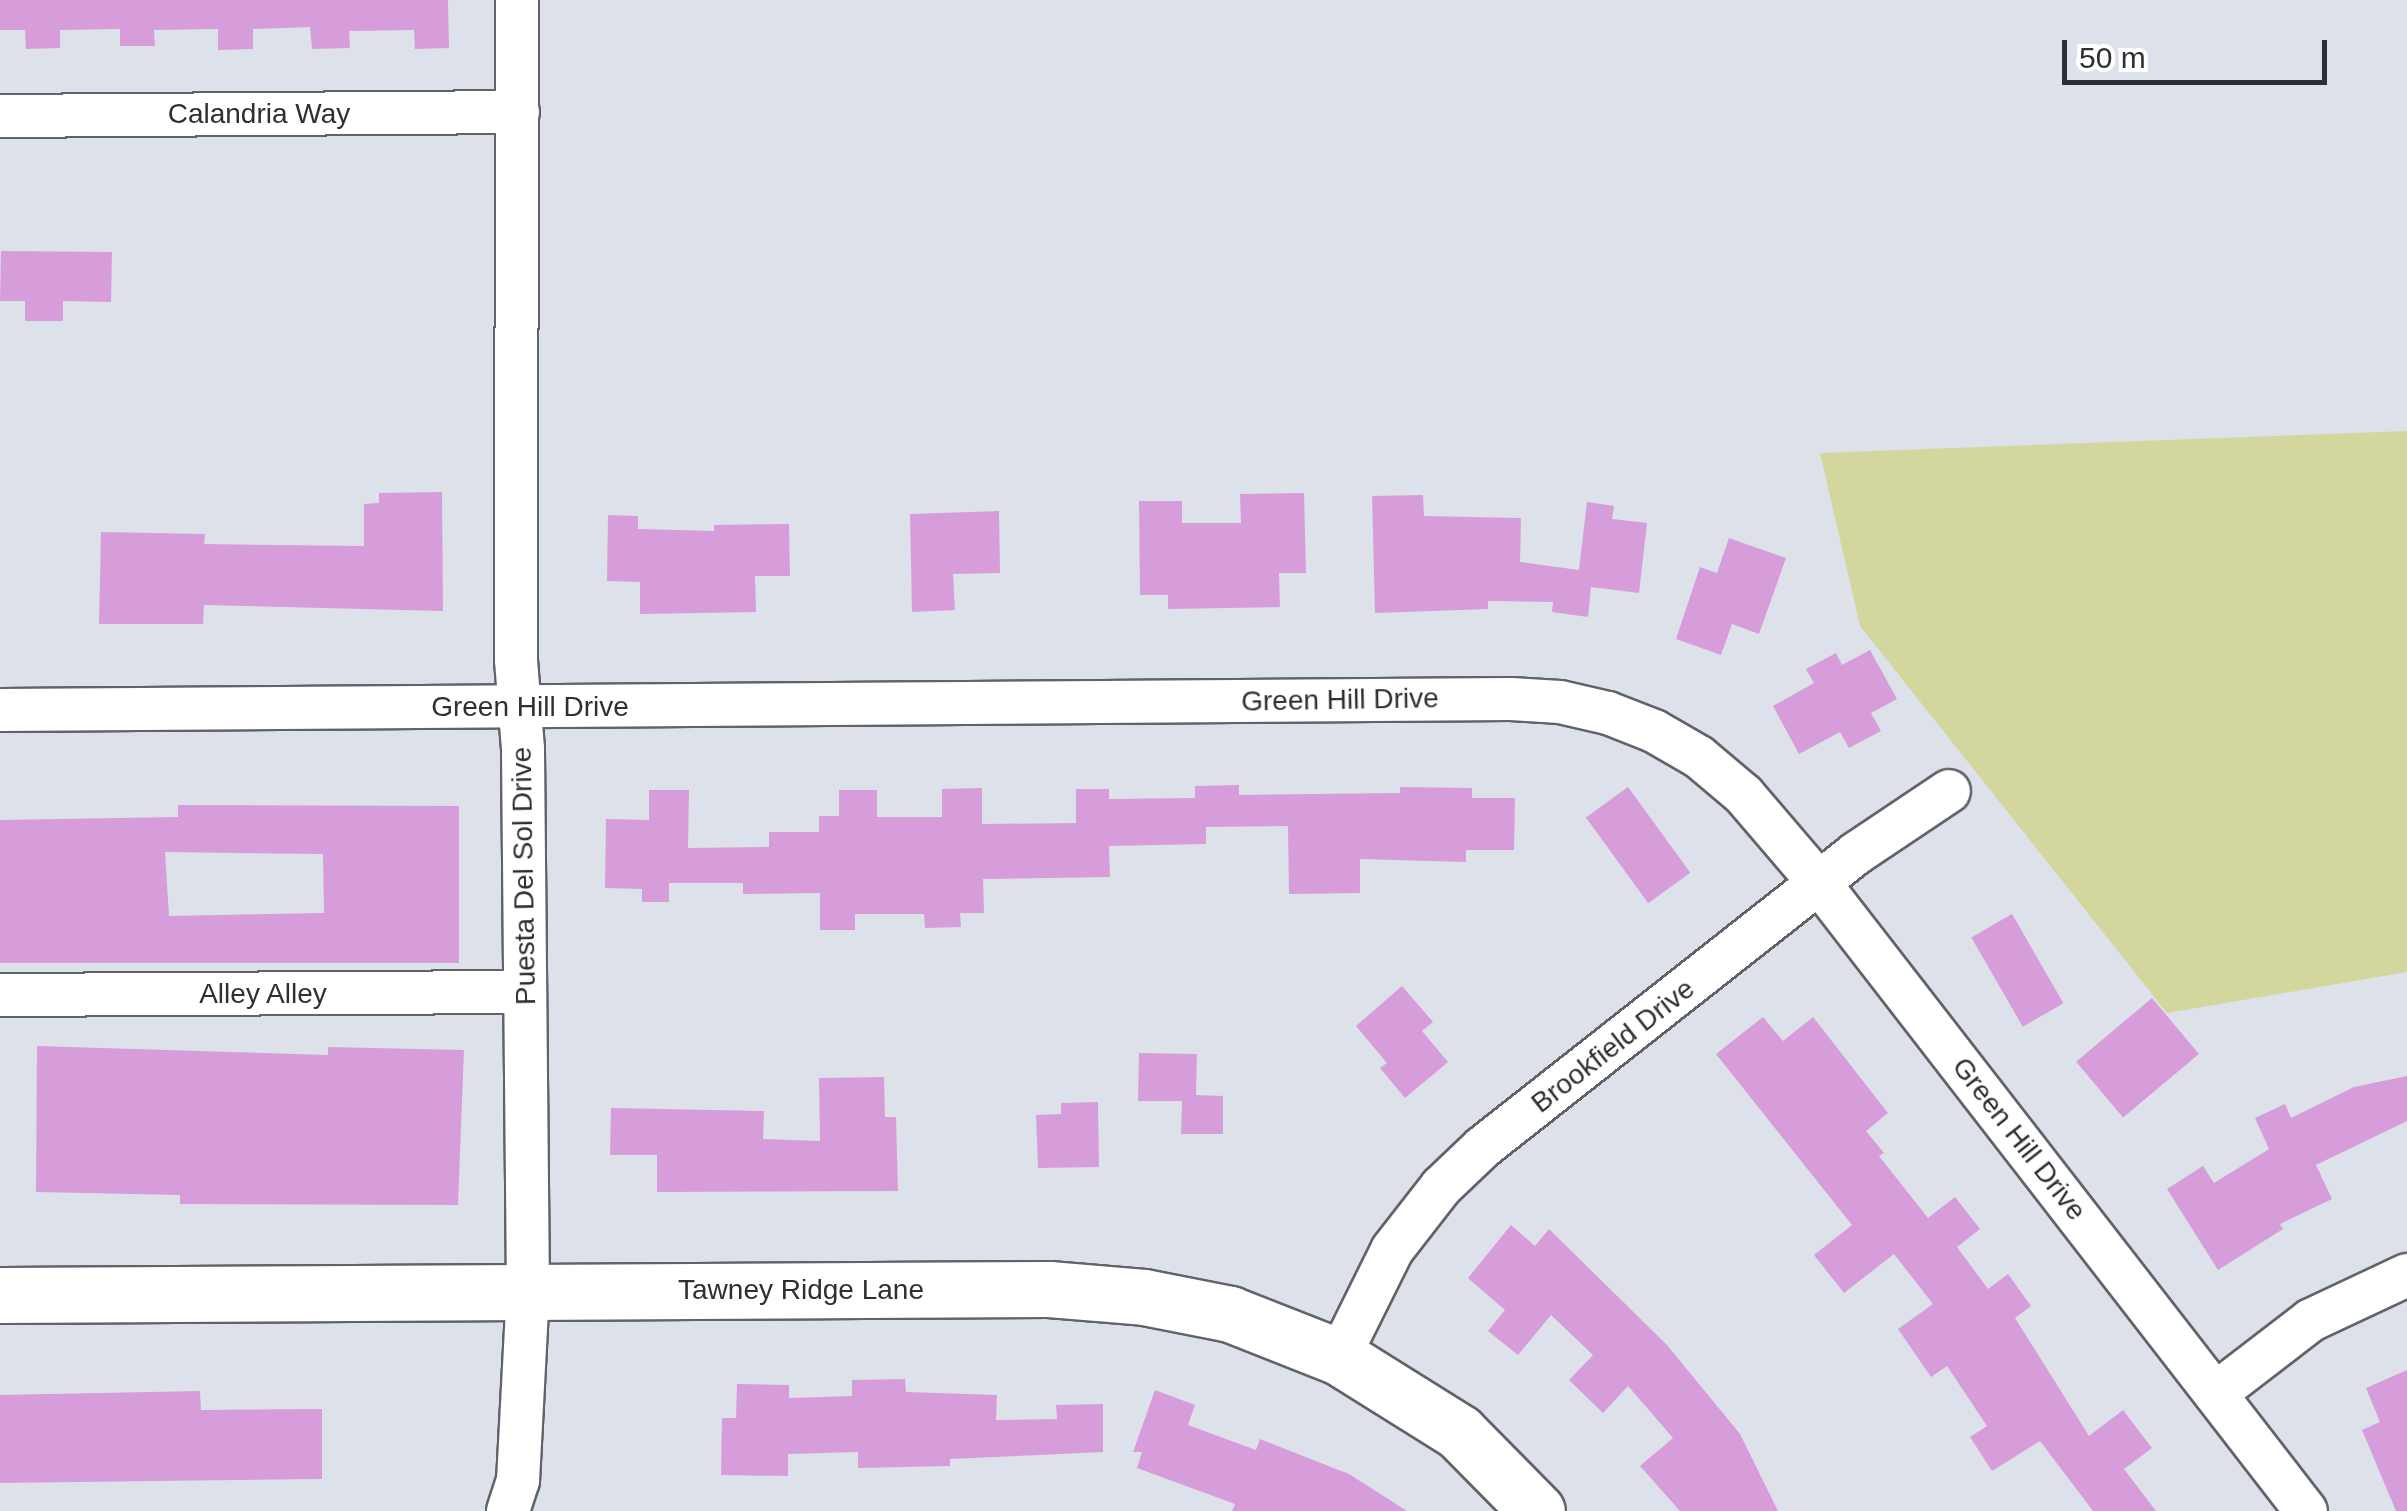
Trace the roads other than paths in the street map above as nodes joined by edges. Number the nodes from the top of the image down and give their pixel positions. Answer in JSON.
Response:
{"nodes":[{"id":1,"x":517,"y":0,"type":"edge"},
{"id":2,"x":518,"y":112,"type":"junction"},
{"id":3,"x":0,"y":116,"type":"edge"},
{"id":4,"x":519,"y":708,"type":"junction"},
{"id":5,"x":0,"y":710,"type":"edge"},
{"id":6,"x":1949,"y":792,"type":"dead end"},
{"id":7,"x":1820,"y":884,"type":"junction"},
{"id":8,"x":525,"y":992,"type":"junction"},
{"id":9,"x":0,"y":996,"type":"edge"},
{"id":10,"x":2407,"y":1275,"type":"edge"},
{"id":11,"x":528,"y":1292,"type":"junction"},
{"id":12,"x":0,"y":1295,"type":"edge"},
{"id":13,"x":1339,"y":1358,"type":"junction"},
{"id":14,"x":2216,"y":1392,"type":"junction"},
{"id":15,"x":508,"y":1511,"type":"edge"},
{"id":16,"x":1537,"y":1511,"type":"edge"},
{"id":17,"x":2306,"y":1511,"type":"edge"}],
"edges":[{"from":1,"to":2,"type":"street","name":"Puesta Del Sol Drive"},
{"from":2,"to":3,"type":"street","name":"Calandria Way"},
{"from":2,"to":4,"type":"street","name":"Puesta Del Sol Drive"},
{"from":4,"to":5,"type":"street","name":"Green Hill Drive"},
{"from":4,"to":7,"type":"street","name":"Green Hill Drive"},
{"from":4,"to":8,"type":"street","name":"Puesta Del Sol Drive"},
{"from":6,"to":7,"type":"street","name":"Brookfield Drive"},
{"from":7,"to":13,"type":"street","name":"Brookfield Drive"},
{"from":7,"to":14,"type":"street","name":"Green Hill Drive"},
{"from":8,"to":9,"type":"street","name":"Alley Alley"},
{"from":8,"to":11,"type":"street","name":"Puesta Del Sol Drive"},
{"from":10,"to":14,"type":"street"},
{"from":11,"to":12,"type":"street","name":"Tawney Ridge Lane"},
{"from":11,"to":13,"type":"street","name":"Tawney Ridge Lane"},
{"from":11,"to":15,"type":"street","name":"Puesta Del Sol Drive"},
{"from":13,"to":16,"type":"street","name":"Tawney Ridge Lane"},
{"from":14,"to":17,"type":"street","name":"Green Hill Drive"}]}
